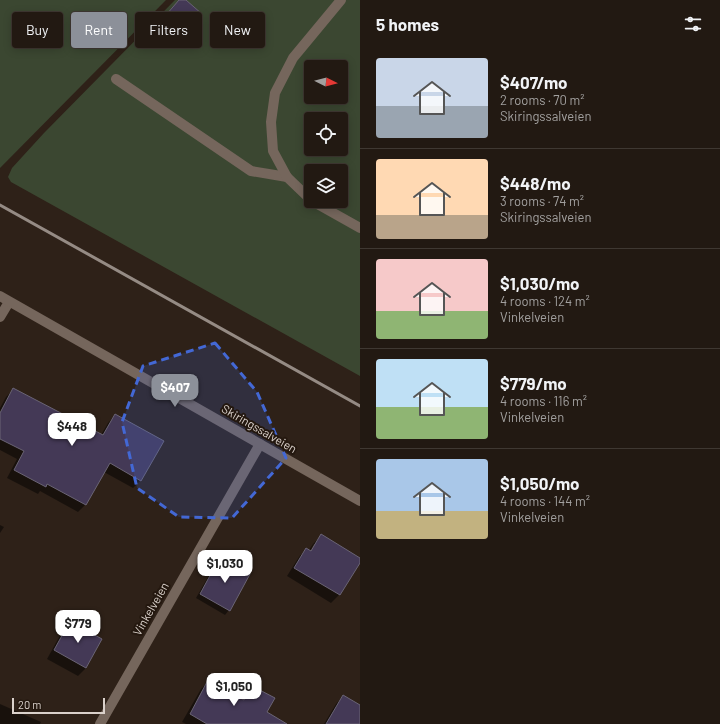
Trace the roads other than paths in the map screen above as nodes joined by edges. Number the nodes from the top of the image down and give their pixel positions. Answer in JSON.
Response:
{"nodes":[{"id":1,"x":341,"y":0,"type":"edge"},
{"id":2,"x":116,"y":79,"type":"dead end"},
{"id":3,"x":287,"y":177,"type":"junction"},
{"id":4,"x":304,"y":193,"type":"edge"},
{"id":5,"x":324,"y":208,"type":"edge"},
{"id":6,"x":360,"y":228,"type":"edge"},
{"id":7,"x":0,"y":296,"type":"edge"},
{"id":8,"x":9,"y":302,"type":"junction"},
{"id":9,"x":0,"y":317,"type":"edge"},
{"id":10,"x":260,"y":444,"type":"junction"},
{"id":11,"x":360,"y":501,"type":"edge"},
{"id":12,"x":100,"y":724,"type":"edge"}],
"edges":[{"from":1,"to":3,"type":"main road"},
{"from":2,"to":3,"type":"main road"},
{"from":3,"to":4,"type":"main road"},
{"from":5,"to":6,"type":"main road"},
{"from":7,"to":8,"type":"main road","name":"Skiringssalveien"},
{"from":8,"to":9,"type":"main road"},
{"from":8,"to":10,"type":"main road","name":"Skiringssalveien"},
{"from":10,"to":11,"type":"main road","name":"Skiringssalveien"},
{"from":10,"to":12,"type":"main road","name":"Vinkelveien"}]}
